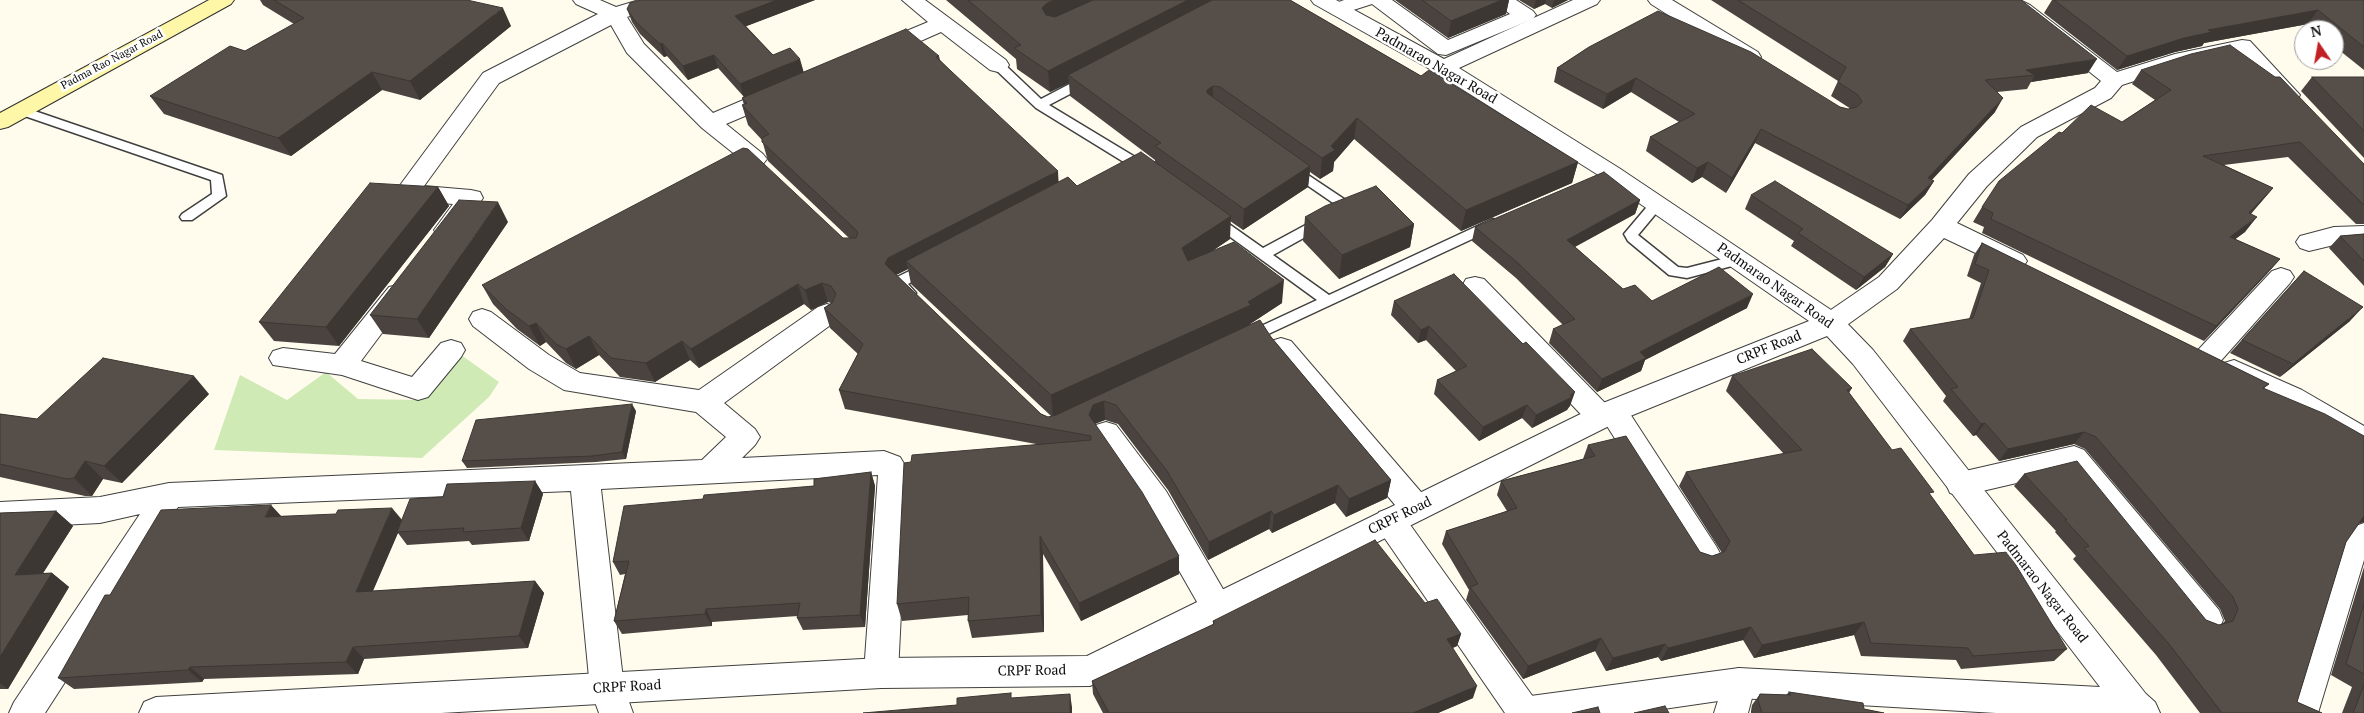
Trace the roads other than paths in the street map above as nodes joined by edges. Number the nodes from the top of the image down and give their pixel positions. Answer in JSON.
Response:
{"nodes":[{"id":1,"x":224,"y":0,"type":"edge"},
{"id":2,"x":583,"y":0,"type":"edge"},
{"id":3,"x":660,"y":0,"type":"edge"},
{"id":4,"x":912,"y":0,"type":"edge"},
{"id":5,"x":1364,"y":0,"type":"edge"},
{"id":6,"x":1379,"y":0,"type":"edge"},
{"id":7,"x":1502,"y":0,"type":"edge"},
{"id":8,"x":1590,"y":0,"type":"edge"},
{"id":9,"x":1658,"y":0,"type":"edge"},
{"id":10,"x":2002,"y":0,"type":"edge"},
{"id":11,"x":2049,"y":4,"type":"dead end"},
{"id":12,"x":1330,"y":5,"type":"edge"},
{"id":13,"x":2023,"y":9,"type":"junction"},
{"id":14,"x":615,"y":14,"type":"junction"},
{"id":15,"x":944,"y":23,"type":"junction"},
{"id":16,"x":862,"y":58,"type":"edge"},
{"id":17,"x":998,"y":65,"type":"joint"},
{"id":18,"x":1443,"y":67,"type":"junction"},
{"id":19,"x":1767,"y":68,"type":"edge"},
{"id":20,"x":1101,"y":73,"type":"edge"},
{"id":21,"x":2114,"y":80,"type":"junction"},
{"id":22,"x":800,"y":85,"type":"edge"},
{"id":23,"x":1040,"y":105,"type":"junction"},
{"id":24,"x":20,"y":110,"type":"junction"},
{"id":25,"x":2303,"y":110,"type":"edge"},
{"id":26,"x":0,"y":122,"type":"edge"},
{"id":27,"x":710,"y":124,"type":"junction"},
{"id":28,"x":1133,"y":160,"type":"junction"},
{"id":29,"x":760,"y":163,"type":"edge"},
{"id":30,"x":1285,"y":163,"type":"edge"},
{"id":31,"x":1116,"y":169,"type":"edge"},
{"id":32,"x":1156,"y":177,"type":"edge"},
{"id":33,"x":1656,"y":205,"type":"junction"},
{"id":34,"x":1202,"y":210,"type":"edge"},
{"id":35,"x":187,"y":217,"type":"dead end"},
{"id":36,"x":1510,"y":217,"type":"edge"},
{"id":37,"x":1942,"y":226,"type":"junction"},
{"id":38,"x":2364,"y":235,"type":"edge"},
{"id":39,"x":2309,"y":242,"type":"dead end"},
{"id":40,"x":432,"y":251,"type":"edge"},
{"id":41,"x":1262,"y":255,"type":"junction"},
{"id":42,"x":941,"y":260,"type":"edge"},
{"id":43,"x":1738,"y":260,"type":"junction"},
{"id":44,"x":414,"y":274,"type":"edge"},
{"id":45,"x":2039,"y":274,"type":"edge"},
{"id":46,"x":2280,"y":277,"type":"edge"},
{"id":47,"x":1475,"y":286,"type":"dead end"},
{"id":48,"x":1328,"y":301,"type":"junction"},
{"id":49,"x":919,"y":302,"type":"edge"},
{"id":50,"x":827,"y":314,"type":"edge"},
{"id":51,"x":482,"y":319,"type":"dead end"},
{"id":52,"x":1831,"y":323,"type":"junction"},
{"id":53,"x":1239,"y":342,"type":"edge"},
{"id":54,"x":1282,"y":348,"type":"edge"},
{"id":55,"x":451,"y":350,"type":"dead end"},
{"id":56,"x":283,"y":358,"type":"dead end"},
{"id":57,"x":342,"y":366,"type":"junction"},
{"id":58,"x":704,"y":402,"type":"junction"},
{"id":59,"x":1607,"y":414,"type":"junction"},
{"id":60,"x":1106,"y":433,"type":"dead end"},
{"id":61,"x":2364,"y":440,"type":"edge"},
{"id":62,"x":710,"y":471,"type":"junction"},
{"id":63,"x":585,"y":478,"type":"junction"},
{"id":64,"x":1961,"y":484,"type":"junction"},
{"id":65,"x":168,"y":495,"type":"junction"},
{"id":66,"x":1403,"y":514,"type":"junction"},
{"id":67,"x":0,"y":515,"type":"edge"},
{"id":68,"x":2359,"y":551,"type":"edge"},
{"id":69,"x":1705,"y":555,"type":"edge"},
{"id":70,"x":1216,"y":606,"type":"junction"},
{"id":71,"x":2207,"y":620,"type":"edge"},
{"id":72,"x":881,"y":673,"type":"junction"},
{"id":73,"x":1735,"y":698,"type":"edge"},
{"id":74,"x":611,"y":700,"type":"edge"},
{"id":75,"x":2139,"y":709,"type":"edge"},
{"id":76,"x":225,"y":711,"type":"edge"},
{"id":77,"x":26,"y":713,"type":"edge"},
{"id":78,"x":156,"y":713,"type":"edge"},
{"id":79,"x":1523,"y":713,"type":"edge"},
{"id":80,"x":2301,"y":713,"type":"edge"}],
"edges":[{"from":1,"to":24,"type":"main road","name":"Padma Rao Nagar Road"},
{"from":2,"to":14,"type":"street"},
{"from":3,"to":14,"type":"street"},
{"from":4,"to":15,"type":"street"},
{"from":5,"to":12,"type":"street"},
{"from":6,"to":7,"type":"street"},
{"from":8,"to":18,"type":"street"},
{"from":9,"to":19,"type":"street"},
{"from":10,"to":13,"type":"street"},
{"from":11,"to":13,"type":"street"},
{"from":12,"to":18,"type":"street","name":"Padmarao Nagar Road"},
{"from":13,"to":21,"type":"street"},
{"from":14,"to":27,"type":"street"},
{"from":14,"to":40,"type":"street"},
{"from":15,"to":16,"type":"street"},
{"from":15,"to":17,"type":"street"},
{"from":17,"to":23,"type":"lane"},
{"from":18,"to":33,"type":"street","name":"Padmarao Nagar Road"},
{"from":20,"to":23,"type":"lane"},
{"from":21,"to":25,"type":"street"},
{"from":21,"to":37,"type":"street","name":"CRPF Road"},
{"from":22,"to":27,"type":"street"},
{"from":23,"to":28,"type":"lane"},
{"from":24,"to":26,"type":"main road","name":"Padma Rao Nagar Road"},
{"from":24,"to":35,"type":"lane"},
{"from":27,"to":29,"type":"street"},
{"from":28,"to":31,"type":"lane"},
{"from":28,"to":32,"type":"lane"},
{"from":30,"to":41,"type":"lane"},
{"from":33,"to":43,"type":"street","name":"Padmarao Nagar Road"},
{"from":33,"to":43,"type":"lane"},
{"from":34,"to":41,"type":"lane"},
{"from":36,"to":48,"type":"lane"},
{"from":37,"to":45,"type":"street"},
{"from":37,"to":52,"type":"street","name":"CRPF Road"},
{"from":38,"to":39,"type":"street"},
{"from":41,"to":48,"type":"lane"},
{"from":42,"to":49,"type":"lane"},
{"from":43,"to":52,"type":"street","name":"Padmarao Nagar Road"},
{"from":44,"to":57,"type":"street"},
{"from":46,"to":61,"type":"street"},
{"from":47,"to":59,"type":"street"},
{"from":48,"to":53,"type":"lane"},
{"from":50,"to":58,"type":"street"},
{"from":51,"to":58,"type":"street"},
{"from":52,"to":59,"type":"street","name":"CRPF Road"},
{"from":52,"to":64,"type":"street","name":"Padmarao Nagar Road"},
{"from":54,"to":66,"type":"street"},
{"from":55,"to":57,"type":"street"},
{"from":56,"to":57,"type":"street"},
{"from":58,"to":62,"type":"street"},
{"from":59,"to":66,"type":"street","name":"CRPF Road"},
{"from":59,"to":69,"type":"street"},
{"from":60,"to":70,"type":"street"},
{"from":62,"to":63,"type":"street"},
{"from":62,"to":72,"type":"street"},
{"from":63,"to":65,"type":"street"},
{"from":63,"to":74,"type":"street"},
{"from":64,"to":71,"type":"street"},
{"from":64,"to":75,"type":"street","name":"Padmarao Nagar Road"},
{"from":65,"to":67,"type":"street"},
{"from":65,"to":77,"type":"street"},
{"from":66,"to":70,"type":"street","name":"CRPF Road"},
{"from":66,"to":79,"type":"street"},
{"from":68,"to":80,"type":"street"},
{"from":70,"to":72,"type":"street","name":"CRPF Road"},
{"from":72,"to":74,"type":"street","name":"CRPF Road"},
{"from":73,"to":75,"type":"street"},
{"from":73,"to":79,"type":"street"},
{"from":74,"to":76,"type":"street","name":"CRPF Road"},
{"from":76,"to":78,"type":"street","name":"CRPF Road"}]}
